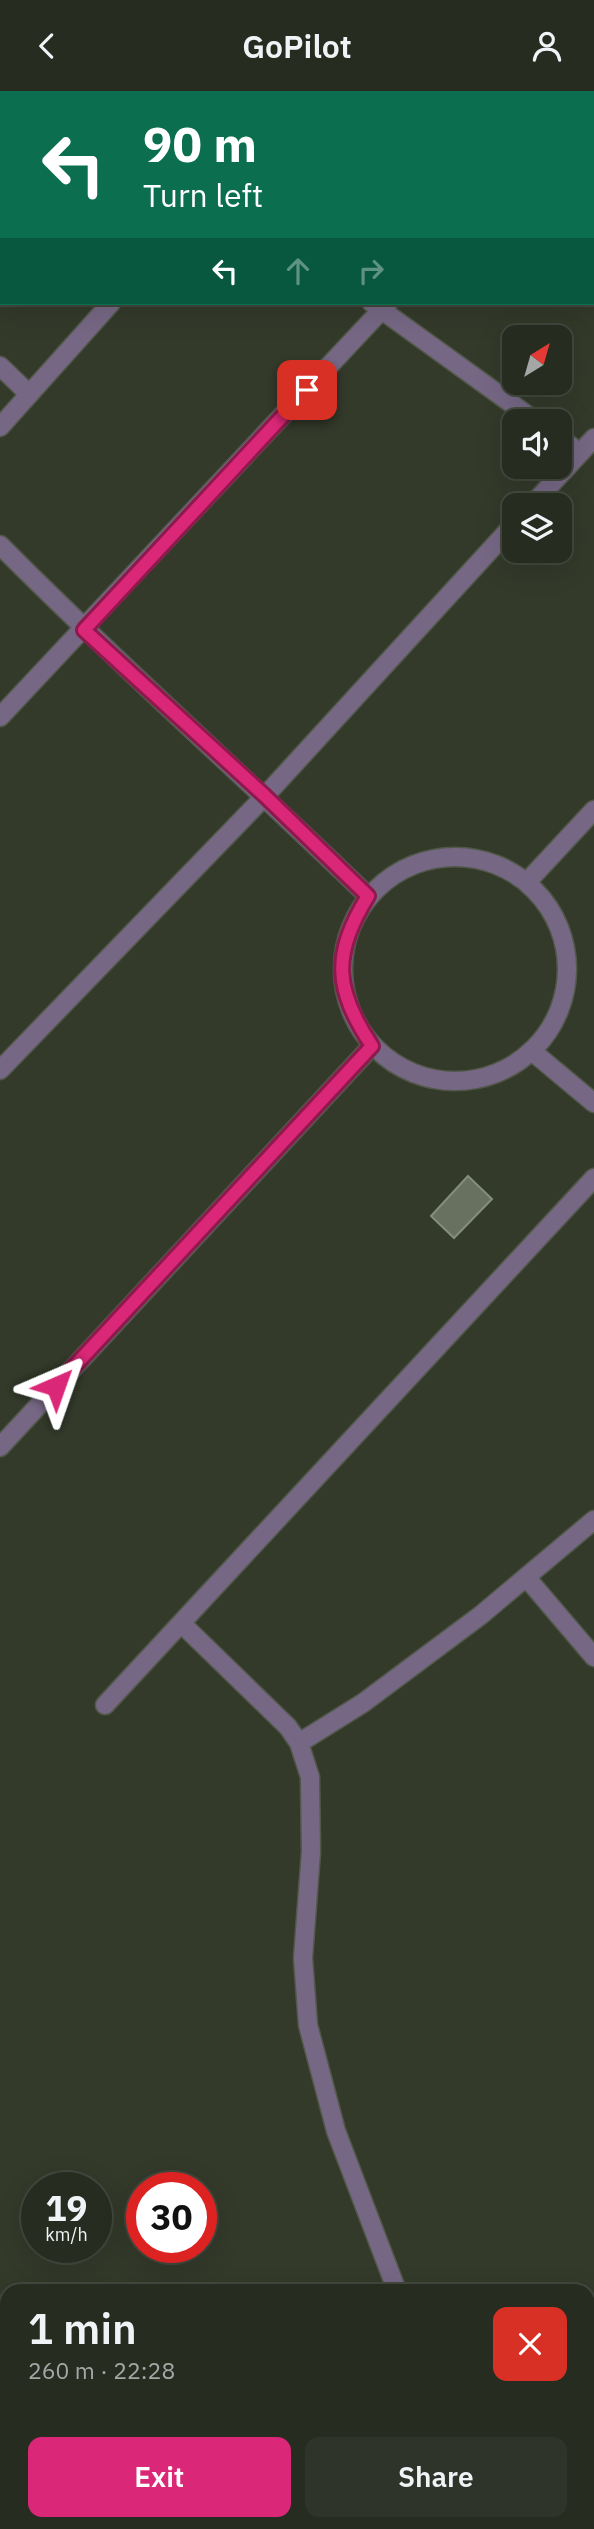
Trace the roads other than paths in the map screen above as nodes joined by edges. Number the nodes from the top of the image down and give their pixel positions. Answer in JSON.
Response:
{"nodes":[{"id":1,"x":109,"y":305,"type":"edge"},
{"id":2,"x":381,"y":305,"type":"edge"},
{"id":3,"x":0,"y":366,"type":"edge"},
{"id":4,"x":29,"y":394,"type":"junction"},
{"id":5,"x":520,"y":409,"type":"edge"},
{"id":6,"x":0,"y":427,"type":"edge"},
{"id":7,"x":594,"y":438,"type":"edge"},
{"id":8,"x":572,"y":447,"type":"edge"},
{"id":9,"x":580,"y":453,"type":"junction"},
{"id":10,"x":543,"y":493,"type":"edge"},
{"id":11,"x":502,"y":537,"type":"edge"},
{"id":12,"x":0,"y":545,"type":"edge"},
{"id":13,"x":84,"y":630,"type":"junction"},
{"id":14,"x":0,"y":717,"type":"edge"},
{"id":15,"x":265,"y":796,"type":"junction"},
{"id":16,"x":594,"y":810,"type":"edge"},
{"id":17,"x":527,"y":882,"type":"junction"},
{"id":18,"x":368,"y":896,"type":"junction"},
{"id":19,"x":372,"y":1046,"type":"junction"},
{"id":20,"x":533,"y":1052,"type":"junction"},
{"id":21,"x":0,"y":1070,"type":"edge"},
{"id":22,"x":594,"y":1103,"type":"edge"},
{"id":23,"x":594,"y":1178,"type":"edge"},
{"id":24,"x":0,"y":1447,"type":"edge"},
{"id":25,"x":594,"y":1520,"type":"edge"},
{"id":26,"x":526,"y":1577,"type":"junction"},
{"id":27,"x":181,"y":1623,"type":"junction"},
{"id":28,"x":594,"y":1657,"type":"edge"},
{"id":29,"x":105,"y":1705,"type":"dead end"},
{"id":30,"x":299,"y":1743,"type":"junction"},
{"id":31,"x":394,"y":2284,"type":"edge"}],
"edges":[{"from":1,"to":4,"type":"street"},
{"from":2,"to":5,"type":"street"},
{"from":2,"to":13,"type":"street"},
{"from":3,"to":4,"type":"street"},
{"from":4,"to":6,"type":"street"},
{"from":7,"to":9,"type":"street"},
{"from":8,"to":9,"type":"street"},
{"from":9,"to":10,"type":"street"},
{"from":11,"to":15,"type":"street"},
{"from":12,"to":13,"type":"street"},
{"from":13,"to":14,"type":"street"},
{"from":13,"to":15,"type":"street"},
{"from":15,"to":18,"type":"street"},
{"from":15,"to":21,"type":"street"},
{"from":16,"to":17,"type":"street"},
{"from":17,"to":18,"type":"street"},
{"from":17,"to":20,"type":"street"},
{"from":18,"to":19,"type":"street"},
{"from":19,"to":20,"type":"street"},
{"from":19,"to":24,"type":"street"},
{"from":20,"to":22,"type":"street"},
{"from":23,"to":27,"type":"street"},
{"from":25,"to":26,"type":"street"},
{"from":26,"to":28,"type":"street"},
{"from":26,"to":30,"type":"street"},
{"from":27,"to":29,"type":"street"},
{"from":27,"to":30,"type":"street"},
{"from":30,"to":31,"type":"street"}]}
